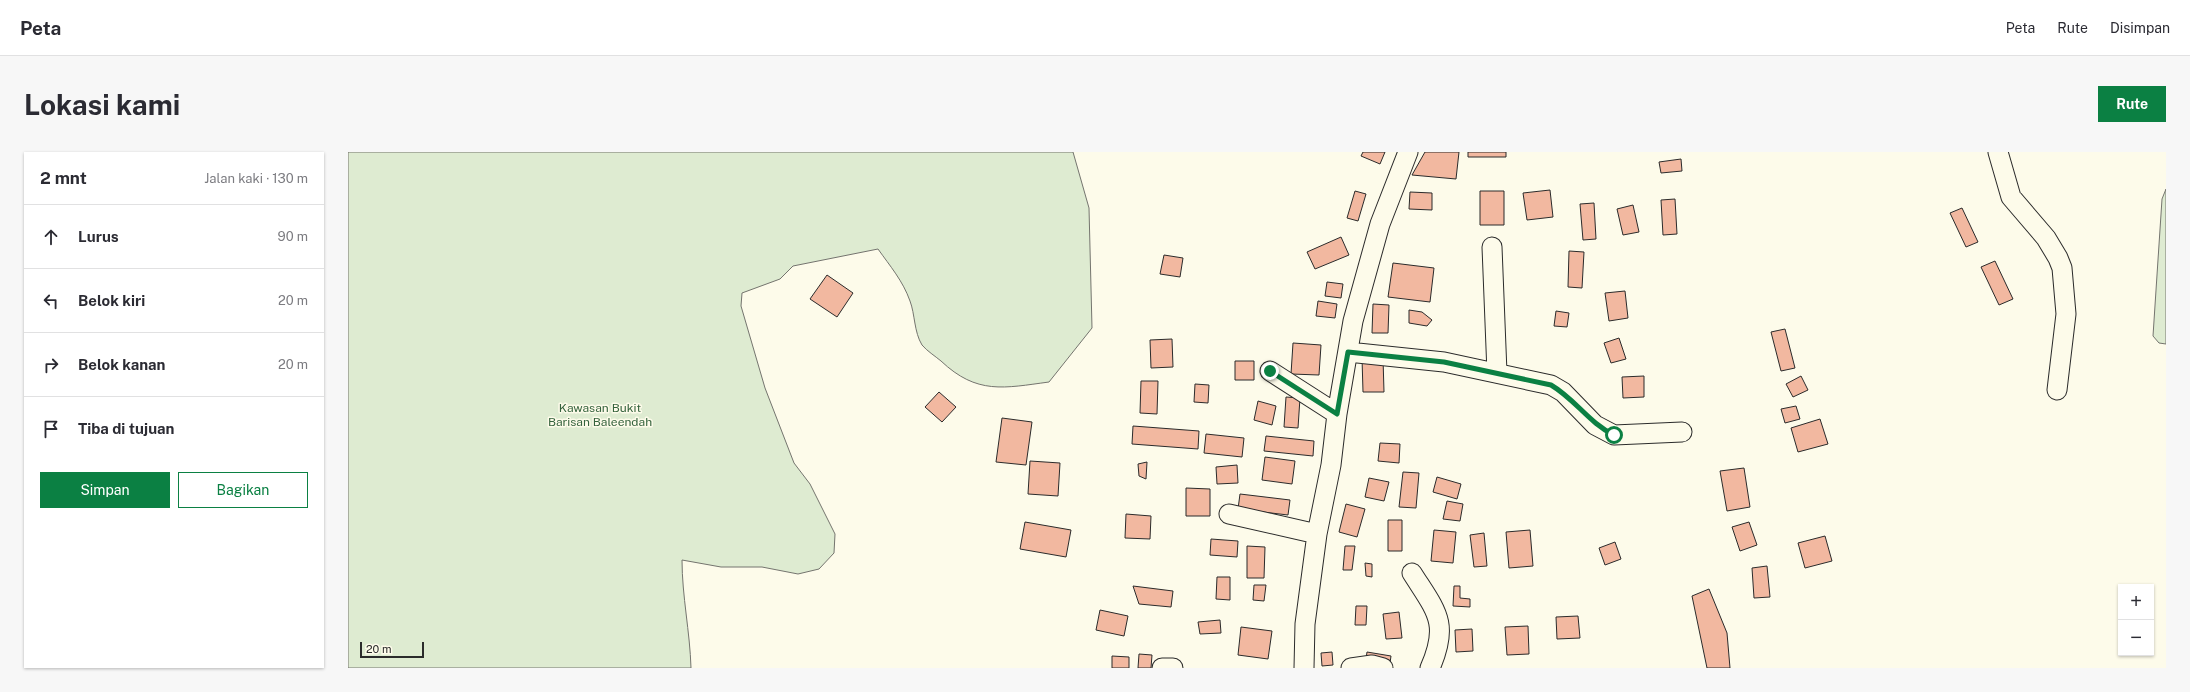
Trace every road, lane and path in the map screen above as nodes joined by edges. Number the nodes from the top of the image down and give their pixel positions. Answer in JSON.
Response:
{"nodes":[{"id":1,"x":1408,"y":152,"type":"edge"},
{"id":2,"x":1998,"y":152,"type":"edge"},
{"id":3,"x":1492,"y":247,"type":"dead end"},
{"id":4,"x":1348,"y":352,"type":"junction"},
{"id":5,"x":1270,"y":371,"type":"dead end"},
{"id":6,"x":1497,"y":373,"type":"junction"},
{"id":7,"x":2057,"y":390,"type":"dead end"},
{"id":8,"x":1337,"y":414,"type":"junction"},
{"id":9,"x":1682,"y":432,"type":"dead end"},
{"id":10,"x":1229,"y":514,"type":"dead end"},
{"id":11,"x":1317,"y":534,"type":"junction"},
{"id":12,"x":1412,"y":573,"type":"dead end"},
{"id":13,"x":1162,"y":668,"type":"edge"},
{"id":14,"x":1173,"y":668,"type":"edge"},
{"id":15,"x":1304,"y":668,"type":"edge"},
{"id":16,"x":1351,"y":668,"type":"edge"},
{"id":17,"x":1383,"y":668,"type":"edge"},
{"id":18,"x":1430,"y":668,"type":"edge"}],
"edges":[{"from":1,"to":4,"type":"street"},
{"from":2,"to":7,"type":"street"},
{"from":3,"to":6,"type":"street"},
{"from":4,"to":6,"type":"street"},
{"from":4,"to":8,"type":"street"},
{"from":5,"to":8,"type":"street"},
{"from":6,"to":9,"type":"street"},
{"from":8,"to":11,"type":"street"},
{"from":10,"to":11,"type":"street"},
{"from":11,"to":15,"type":"street"},
{"from":12,"to":18,"type":"street"},
{"from":13,"to":14,"type":"street"},
{"from":16,"to":17,"type":"street"}]}
